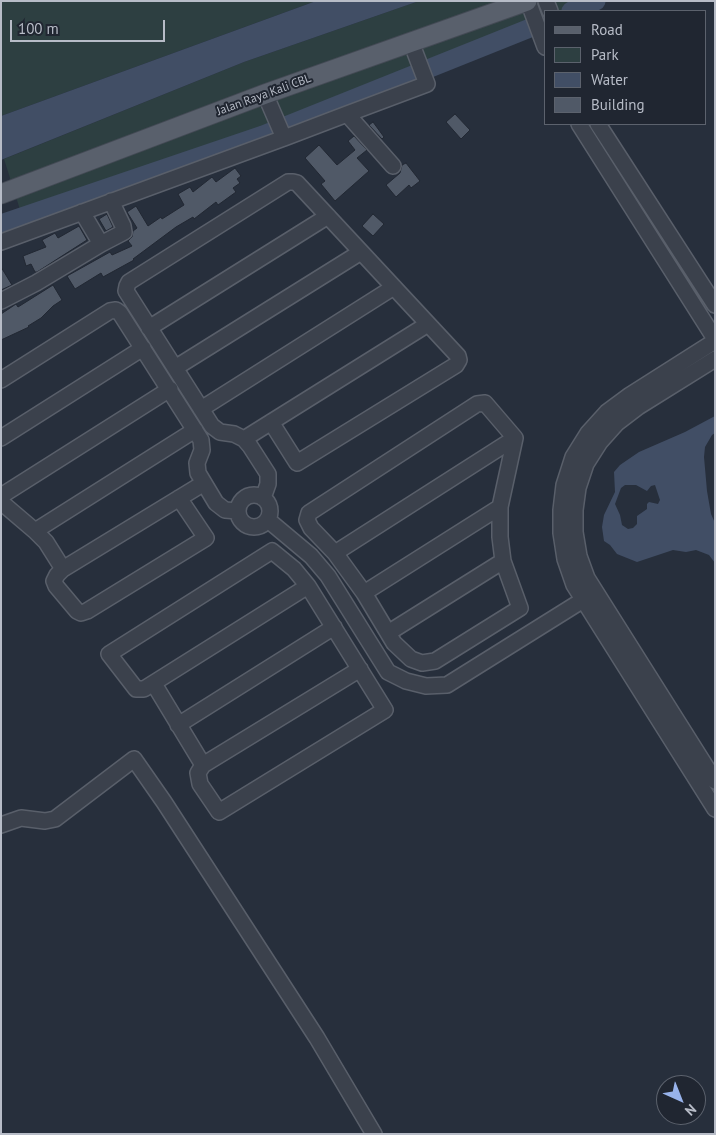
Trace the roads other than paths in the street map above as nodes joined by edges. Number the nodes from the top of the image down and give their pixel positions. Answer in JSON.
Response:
{"nodes":[{"id":1,"x":530,"y":7,"type":"edge"},
{"id":2,"x":411,"y":42,"type":"junction"},
{"id":3,"x":544,"y":44,"type":"edge"},
{"id":4,"x":265,"y":94,"type":"junction"},
{"id":5,"x":347,"y":114,"type":"junction"},
{"id":6,"x":579,"y":125,"type":"edge"},
{"id":7,"x":599,"y":125,"type":"edge"},
{"id":8,"x":281,"y":130,"type":"junction"},
{"id":9,"x":619,"y":156,"type":"junction"},
{"id":10,"x":393,"y":166,"type":"dead end"},
{"id":11,"x":605,"y":166,"type":"junction"},
{"id":12,"x":1,"y":194,"type":"edge"},
{"id":13,"x":111,"y":201,"type":"junction"},
{"id":14,"x":82,"y":212,"type":"junction"},
{"id":15,"x":328,"y":216,"type":"junction"},
{"id":16,"x":1,"y":242,"type":"edge"},
{"id":17,"x":101,"y":244,"type":"junction"},
{"id":18,"x":361,"y":252,"type":"junction"},
{"id":19,"x":394,"y":287,"type":"junction"},
{"id":20,"x":1,"y":301,"type":"edge"},
{"id":21,"x":715,"y":305,"type":"edge"},
{"id":22,"x":428,"y":324,"type":"junction"},
{"id":23,"x":150,"y":328,"type":"junction"},
{"id":24,"x":715,"y":340,"type":"edge"},
{"id":25,"x":143,"y":348,"type":"junction"},
{"id":26,"x":715,"y":358,"type":"edge"},
{"id":27,"x":175,"y":368,"type":"junction"},
{"id":28,"x":1,"y":380,"type":"edge"},
{"id":29,"x":170,"y":389,"type":"junction"},
{"id":30,"x":201,"y":408,"type":"junction"},
{"id":31,"x":271,"y":422,"type":"junction"},
{"id":32,"x":195,"y":430,"type":"junction"},
{"id":33,"x":1,"y":438,"type":"edge"},
{"id":34,"x":515,"y":438,"type":"junction"},
{"id":35,"x":244,"y":439,"type":"junction"},
{"id":36,"x":204,"y":483,"type":"junction"},
{"id":37,"x":1,"y":496,"type":"edge"},
{"id":38,"x":179,"y":498,"type":"junction"},
{"id":39,"x":263,"y":498,"type":"junction"},
{"id":40,"x":1,"y":502,"type":"edge"},
{"id":41,"x":500,"y":507,"type":"junction"},
{"id":42,"x":238,"y":511,"type":"junction"},
{"id":43,"x":268,"y":520,"type":"junction"},
{"id":44,"x":35,"y":531,"type":"junction"},
{"id":45,"x":335,"y":552,"type":"junction"},
{"id":46,"x":503,"y":561,"type":"junction"},
{"id":47,"x":63,"y":569,"type":"junction"},
{"id":48,"x":308,"y":586,"type":"junction"},
{"id":49,"x":364,"y":593,"type":"junction"},
{"id":50,"x":340,"y":595,"type":"junction"},
{"id":51,"x":590,"y":596,"type":"junction"},
{"id":52,"x":321,"y":606,"type":"junction"},
{"id":53,"x":376,"y":614,"type":"junction"},
{"id":54,"x":358,"y":625,"type":"junction"},
{"id":55,"x":334,"y":627,"type":"junction"},
{"id":56,"x":388,"y":633,"type":"junction"},
{"id":57,"x":360,"y":669,"type":"junction"},
{"id":58,"x":154,"y":684,"type":"junction"},
{"id":59,"x":178,"y":725,"type":"junction"},
{"id":60,"x":203,"y":765,"type":"junction"},
{"id":61,"x":715,"y":782,"type":"edge"},
{"id":62,"x":715,"y":809,"type":"edge"},
{"id":63,"x":1,"y":825,"type":"edge"},
{"id":64,"x":374,"y":1134,"type":"edge"}],
"edges":[{"from":1,"to":2,"type":"main road","name":"Jalan Raya Kali CBL"},
{"from":1,"to":3,"type":"street"},
{"from":2,"to":4,"type":"main road","name":"Jalan Raya Kali CBL"},
{"from":2,"to":5,"type":"street"},
{"from":4,"to":8,"type":"street"},
{"from":4,"to":12,"type":"main road","name":"Jalan Raya Kali CBL"},
{"from":5,"to":8,"type":"street"},
{"from":5,"to":10,"type":"street"},
{"from":6,"to":11,"type":"street"},
{"from":7,"to":9,"type":"street"},
{"from":8,"to":13,"type":"street"},
{"from":9,"to":11,"type":"street"},
{"from":9,"to":21,"type":"street"},
{"from":11,"to":24,"type":"street"},
{"from":13,"to":14,"type":"street"},
{"from":13,"to":17,"type":"street"},
{"from":14,"to":16,"type":"street"},
{"from":14,"to":17,"type":"street"},
{"from":15,"to":18,"type":"street"},
{"from":15,"to":23,"type":"street"},
{"from":15,"to":23,"type":"street"},
{"from":17,"to":20,"type":"street"},
{"from":18,"to":19,"type":"street"},
{"from":18,"to":27,"type":"street"},
{"from":19,"to":22,"type":"street"},
{"from":19,"to":30,"type":"street"},
{"from":22,"to":31,"type":"street"},
{"from":22,"to":31,"type":"street"},
{"from":23,"to":27,"type":"street"},
{"from":24,"to":51,"type":"street"},
{"from":25,"to":28,"type":"street"},
{"from":25,"to":29,"type":"street"},
{"from":25,"to":33,"type":"street"},
{"from":26,"to":51,"type":"street"},
{"from":27,"to":30,"type":"street"},
{"from":29,"to":32,"type":"street"},
{"from":29,"to":37,"type":"street"},
{"from":30,"to":35,"type":"street"},
{"from":31,"to":35,"type":"street"},
{"from":32,"to":36,"type":"street"},
{"from":32,"to":44,"type":"street"},
{"from":34,"to":41,"type":"street"},
{"from":34,"to":45,"type":"street"},
{"from":34,"to":45,"type":"street"},
{"from":35,"to":39,"type":"street"},
{"from":36,"to":38,"type":"street"},
{"from":36,"to":42,"type":"street"},
{"from":38,"to":47,"type":"street"},
{"from":38,"to":47,"type":"street"},
{"from":39,"to":42,"type":"street"},
{"from":39,"to":43,"type":"street"},
{"from":40,"to":44,"type":"street"},
{"from":41,"to":46,"type":"street"},
{"from":41,"to":49,"type":"street"},
{"from":42,"to":43,"type":"street"},
{"from":43,"to":50,"type":"street"},
{"from":44,"to":47,"type":"street"},
{"from":45,"to":49,"type":"street"},
{"from":46,"to":56,"type":"street"},
{"from":46,"to":56,"type":"street"},
{"from":48,"to":52,"type":"street"},
{"from":48,"to":58,"type":"street"},
{"from":48,"to":58,"type":"street"},
{"from":49,"to":53,"type":"street"},
{"from":50,"to":52,"type":"street"},
{"from":50,"to":54,"type":"street"},
{"from":51,"to":54,"type":"street"},
{"from":51,"to":61,"type":"street"},
{"from":51,"to":62,"type":"street"},
{"from":52,"to":55,"type":"street"},
{"from":53,"to":54,"type":"street"},
{"from":53,"to":56,"type":"street"},
{"from":55,"to":57,"type":"street"},
{"from":55,"to":59,"type":"street"},
{"from":57,"to":60,"type":"street"},
{"from":57,"to":60,"type":"street"},
{"from":58,"to":59,"type":"street"},
{"from":59,"to":60,"type":"street"},
{"from":63,"to":64,"type":"street"}]}
